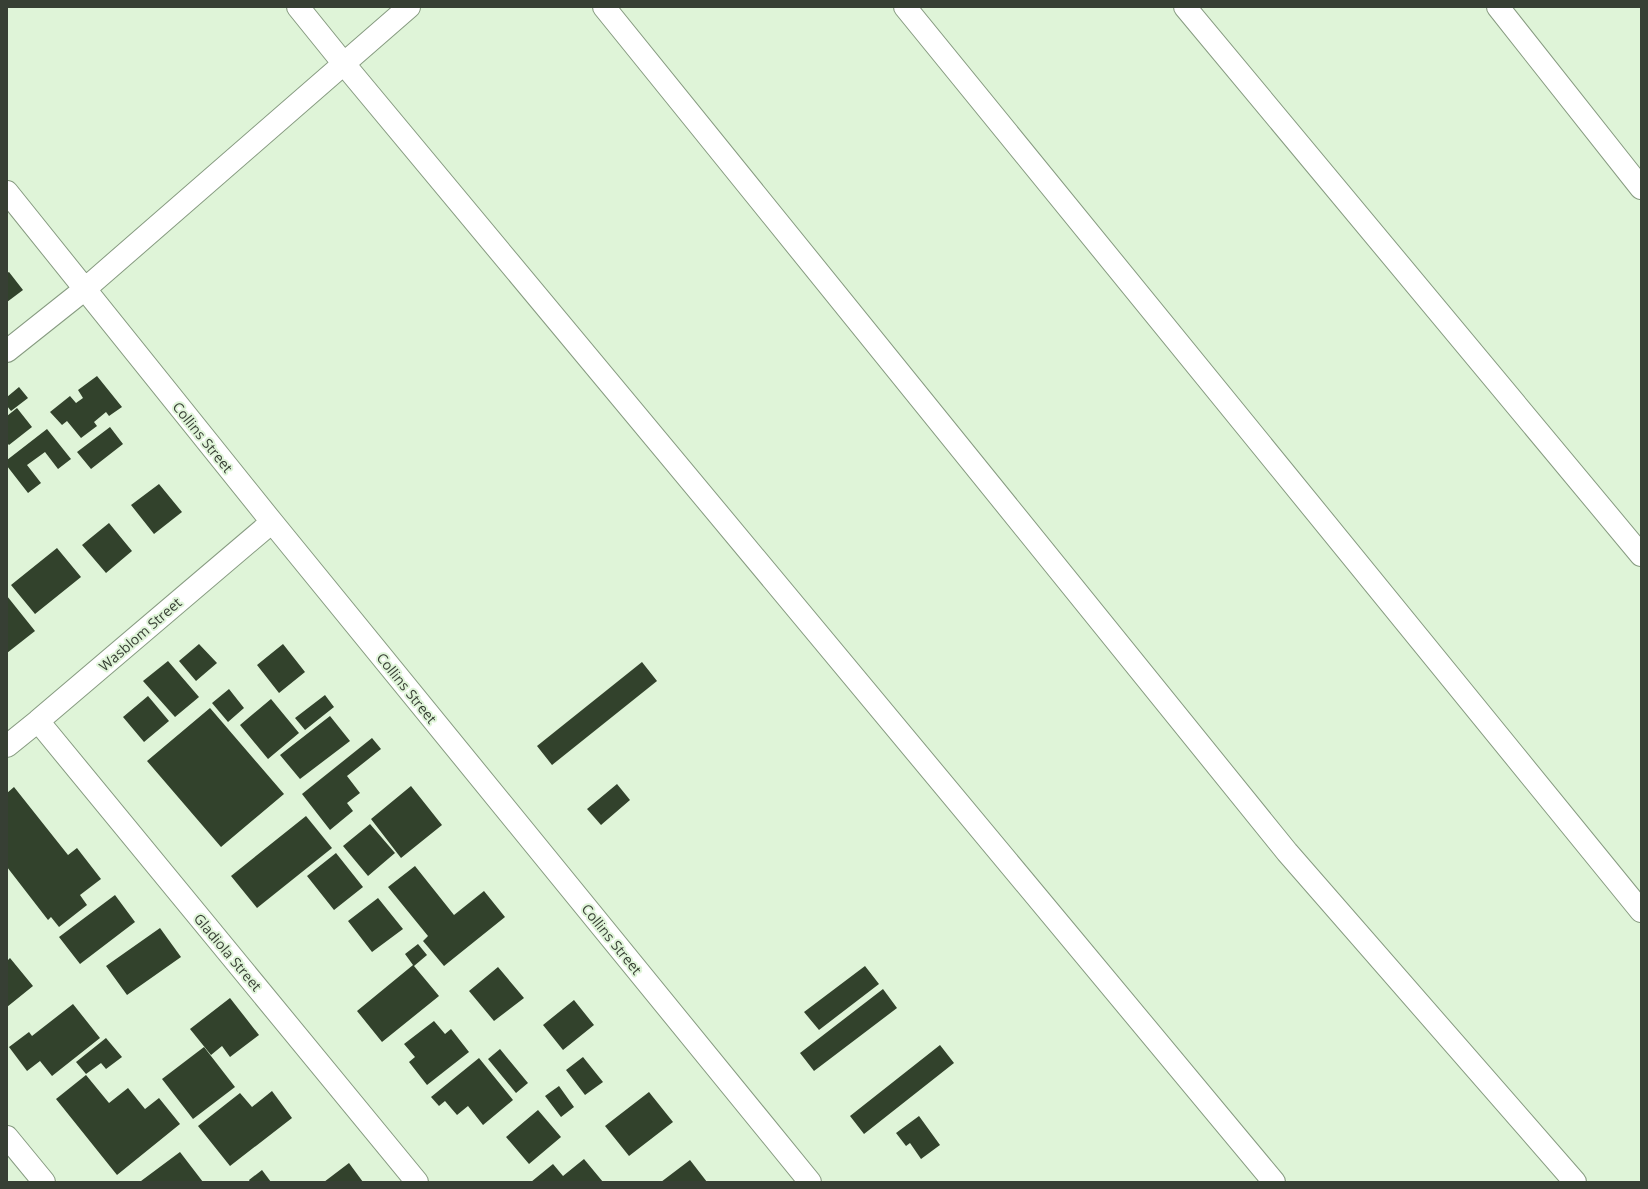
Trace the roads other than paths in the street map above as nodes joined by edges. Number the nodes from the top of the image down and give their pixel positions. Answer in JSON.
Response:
{"nodes":[{"id":1,"x":298,"y":7,"type":"edge"},
{"id":2,"x":409,"y":7,"type":"edge"},
{"id":3,"x":604,"y":7,"type":"edge"},
{"id":4,"x":905,"y":7,"type":"edge"},
{"id":5,"x":1185,"y":7,"type":"edge"},
{"id":6,"x":1498,"y":7,"type":"edge"},
{"id":7,"x":344,"y":64,"type":"junction"},
{"id":8,"x":1641,"y":188,"type":"edge"},
{"id":9,"x":7,"y":192,"type":"edge"},
{"id":10,"x":85,"y":289,"type":"junction"},
{"id":11,"x":7,"y":351,"type":"edge"},
{"id":12,"x":272,"y":522,"type":"junction"},
{"id":13,"x":1641,"y":555,"type":"edge"},
{"id":14,"x":38,"y":721,"type":"junction"},
{"id":15,"x":7,"y":746,"type":"edge"},
{"id":16,"x":1641,"y":911,"type":"edge"},
{"id":17,"x":7,"y":1137,"type":"edge"},
{"id":18,"x":804,"y":1180,"type":"edge"},
{"id":19,"x":44,"y":1182,"type":"edge"},
{"id":20,"x":418,"y":1182,"type":"edge"},
{"id":21,"x":1274,"y":1182,"type":"edge"},
{"id":22,"x":1575,"y":1182,"type":"edge"}],
"edges":[{"from":1,"to":7,"type":"street"},
{"from":2,"to":7,"type":"street"},
{"from":3,"to":22,"type":"street"},
{"from":4,"to":16,"type":"street"},
{"from":5,"to":13,"type":"street"},
{"from":6,"to":8,"type":"street"},
{"from":7,"to":10,"type":"street"},
{"from":7,"to":21,"type":"street"},
{"from":9,"to":10,"type":"street","name":"Collins Street"},
{"from":10,"to":11,"type":"street"},
{"from":10,"to":12,"type":"street","name":"Collins Street"},
{"from":12,"to":14,"type":"street","name":"Wasblom Street"},
{"from":12,"to":18,"type":"street","name":"Collins Street"},
{"from":14,"to":15,"type":"street","name":"Wasblom Street"},
{"from":14,"to":20,"type":"street","name":"Gladiola Street"},
{"from":17,"to":19,"type":"street"}]}
